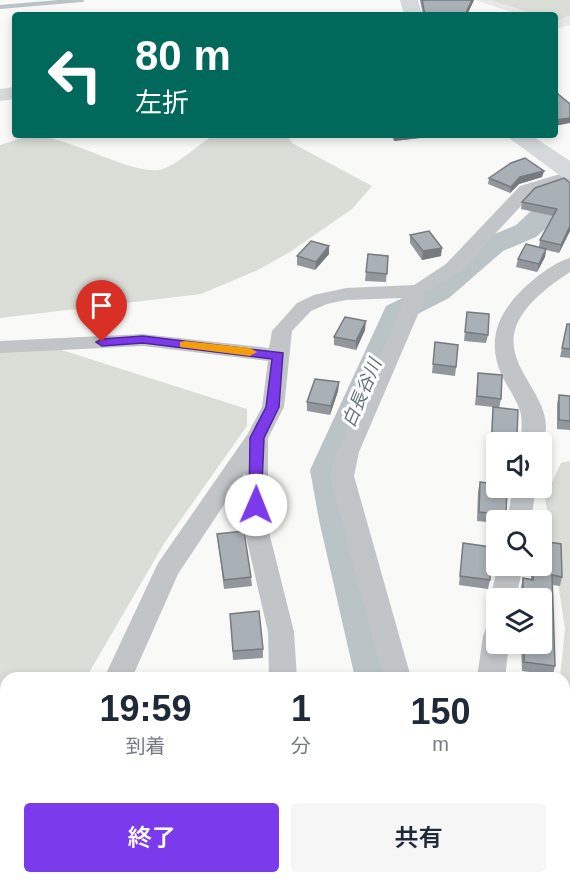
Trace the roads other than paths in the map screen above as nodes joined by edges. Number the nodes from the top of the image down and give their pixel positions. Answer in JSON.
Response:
{"nodes":[{"id":1,"x":520,"y":138,"type":"edge"},
{"id":2,"x":570,"y":172,"type":"edge"},
{"id":3,"x":570,"y":176,"type":"edge"},
{"id":4,"x":570,"y":264,"type":"edge"},
{"id":5,"x":407,"y":292,"type":"junction"},
{"id":6,"x":0,"y":347,"type":"edge"},
{"id":7,"x":279,"y":356,"type":"junction"},
{"id":8,"x":531,"y":432,"type":"edge"},
{"id":9,"x":257,"y":438,"type":"junction"},
{"id":10,"x":494,"y":654,"type":"edge"},
{"id":11,"x":121,"y":672,"type":"edge"},
{"id":12,"x":283,"y":672,"type":"edge"},
{"id":13,"x":395,"y":672,"type":"edge"},
{"id":14,"x":492,"y":672,"type":"edge"}],
"edges":[{"from":1,"to":2,"type":"main road"},
{"from":3,"to":5,"type":"street"},
{"from":4,"to":8,"type":"street"},
{"from":5,"to":7,"type":"street"},
{"from":5,"to":13,"type":"street"},
{"from":6,"to":7,"type":"street"},
{"from":7,"to":9,"type":"street"},
{"from":9,"to":11,"type":"street"},
{"from":9,"to":12,"type":"street"},
{"from":10,"to":14,"type":"street"}]}
